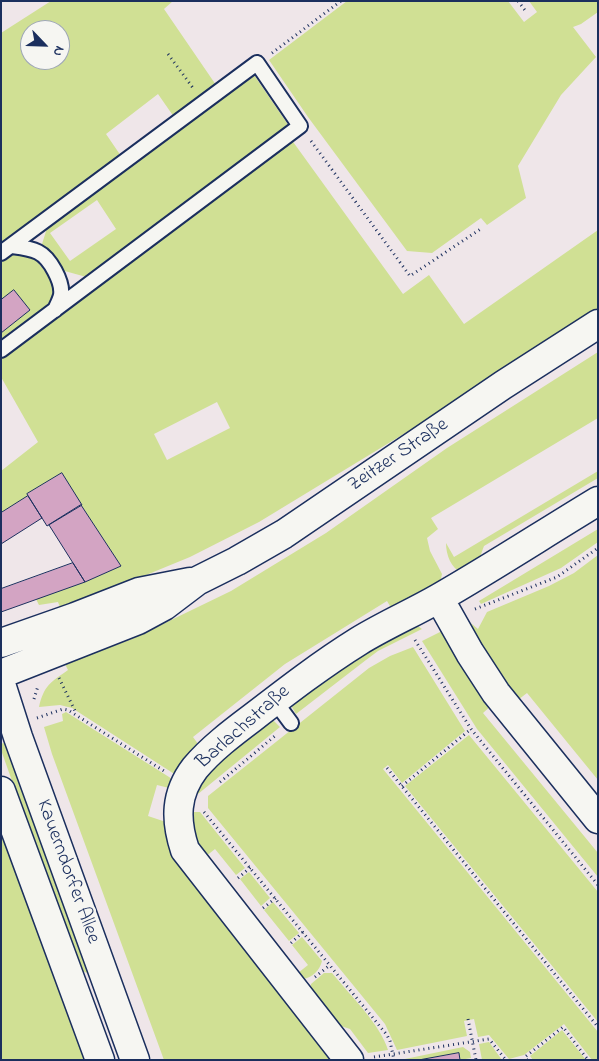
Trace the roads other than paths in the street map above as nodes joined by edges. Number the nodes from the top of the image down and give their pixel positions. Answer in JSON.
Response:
{"nodes":[{"id":1,"x":6,"y":249,"type":"edge"},
{"id":2,"x":55,"y":310,"type":"junction"},
{"id":3,"x":598,"y":324,"type":"edge"},
{"id":4,"x":1,"y":350,"type":"edge"},
{"id":5,"x":598,"y":501,"type":"edge"},
{"id":6,"x":197,"y":581,"type":"junction"},
{"id":7,"x":445,"y":608,"type":"junction"},
{"id":8,"x":1,"y":643,"type":"edge"},
{"id":9,"x":1,"y":674,"type":"edge"},
{"id":10,"x":1,"y":684,"type":"edge"},
{"id":11,"x":274,"y":700,"type":"junction"},
{"id":12,"x":291,"y":723,"type":"road end"},
{"id":13,"x":1,"y":791,"type":"edge"},
{"id":14,"x":598,"y":819,"type":"edge"},
{"id":15,"x":359,"y":1059,"type":"edge"},
{"id":16,"x":100,"y":1060,"type":"edge"},
{"id":17,"x":135,"y":1060,"type":"edge"}],
"edges":[{"from":1,"to":2,"type":"lane"},
{"from":1,"to":2,"type":"lane"},
{"from":2,"to":4,"type":"lane"},
{"from":3,"to":6,"type":"main road","name":"Zeitzer Straße"},
{"from":5,"to":7,"type":"main road","name":"Barlachstraße"},
{"from":6,"to":8,"type":"main road","name":"Zeitzer Straße"},
{"from":6,"to":9,"type":"main road","name":"Zeitzer Straße"},
{"from":7,"to":11,"type":"main road","name":"Barlachstraße"},
{"from":7,"to":14,"type":"main road"},
{"from":10,"to":17,"type":"main road","name":"Kauerndorfer Allee"},
{"from":11,"to":12,"type":"lane"},
{"from":11,"to":15,"type":"main road","name":"Barlachstraße"},
{"from":13,"to":16,"type":"main road","name":"Kauerndorfer Allee"}]}
